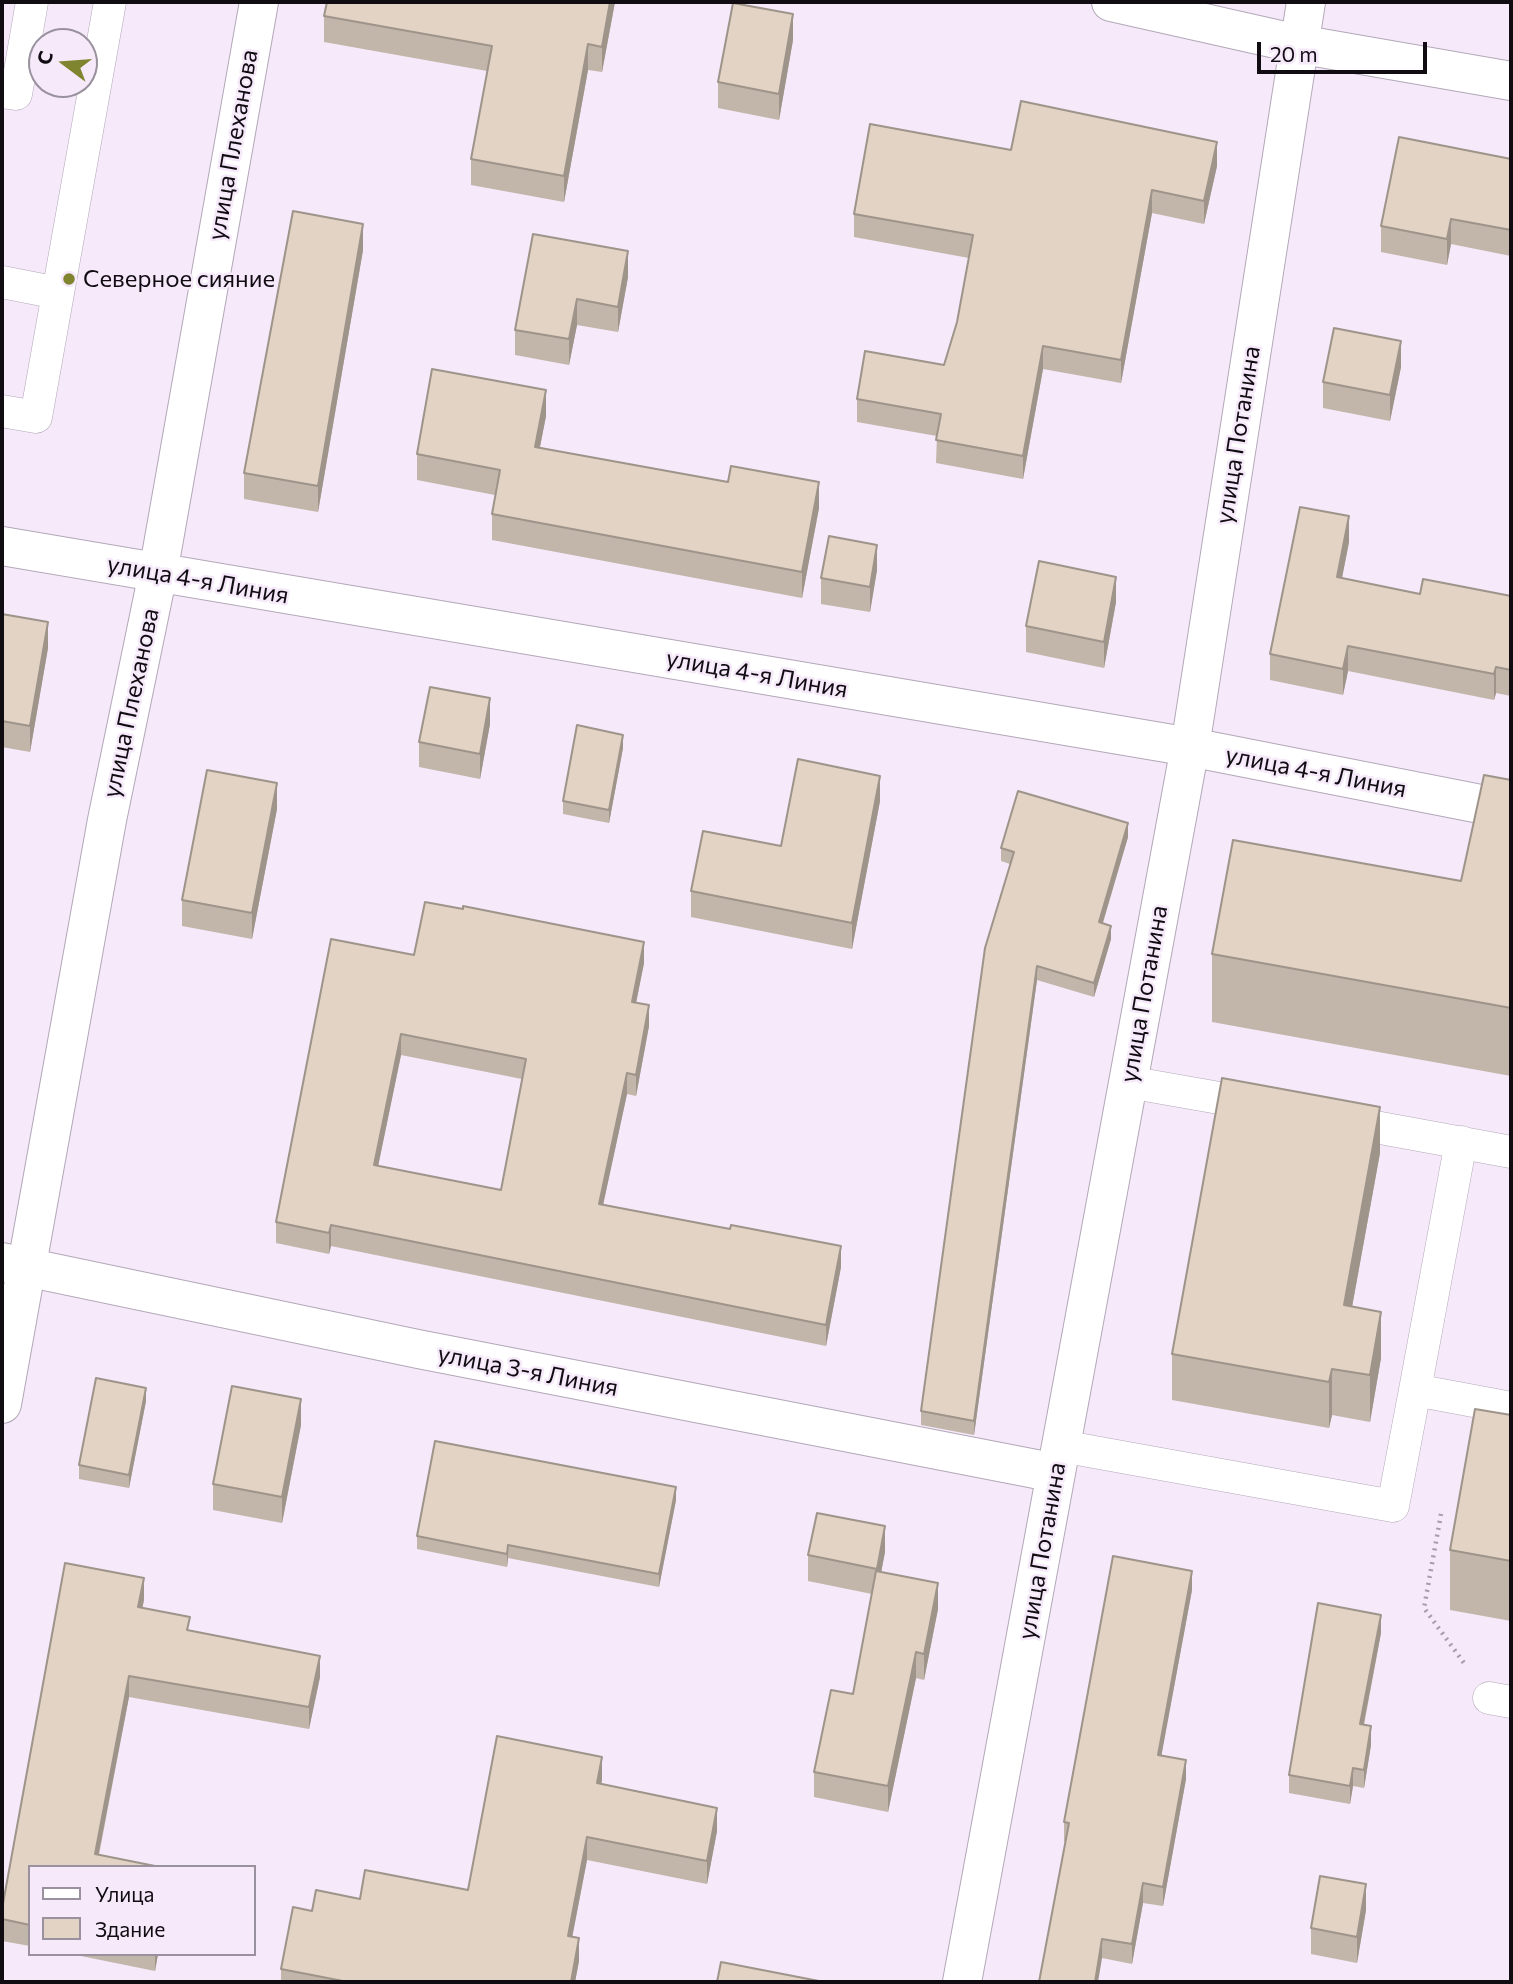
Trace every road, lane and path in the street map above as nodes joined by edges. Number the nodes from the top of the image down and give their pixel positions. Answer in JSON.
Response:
{"nodes":[{"id":1,"x":32,"y":2,"type":"edge"},
{"id":2,"x":110,"y":2,"type":"edge"},
{"id":3,"x":259,"y":2,"type":"edge"},
{"id":4,"x":1111,"y":2,"type":"edge"},
{"id":5,"x":1306,"y":2,"type":"edge"},
{"id":6,"x":1298,"y":44,"type":"junction"},
{"id":7,"x":1511,"y":81,"type":"edge"},
{"id":8,"x":2,"y":92,"type":"edge"},
{"id":9,"x":2,"y":282,"type":"edge"},
{"id":10,"x":58,"y":293,"type":"junction"},
{"id":11,"x":2,"y":411,"type":"edge"},
{"id":12,"x":2,"y":545,"type":"edge"},
{"id":13,"x":158,"y":573,"type":"junction"},
{"id":14,"x":1190,"y":747,"type":"junction"},
{"id":15,"x":1511,"y":810,"type":"edge"},
{"id":16,"x":1128,"y":1082,"type":"junction"},
{"id":17,"x":1461,"y":1142,"type":"junction"},
{"id":18,"x":1511,"y":1152,"type":"edge"},
{"id":19,"x":14,"y":1264,"type":"edge"},
{"id":20,"x":1415,"y":1390,"type":"junction"},
{"id":21,"x":2,"y":1404,"type":"edge"},
{"id":22,"x":1511,"y":1408,"type":"edge"},
{"id":23,"x":1059,"y":1460,"type":"junction"},
{"id":24,"x":1442,"y":1512,"type":"dead end"},
{"id":25,"x":1500,"y":1700,"type":"edge"},
{"id":26,"x":962,"y":1982,"type":"edge"}],
"edges":[{"from":1,"to":8,"type":"lane"},
{"from":2,"to":10,"type":"lane"},
{"from":3,"to":13,"type":"street","name":"улица Плеханова"},
{"from":4,"to":6,"type":"street"},
{"from":5,"to":6,"type":"street","name":"улица Потанина"},
{"from":6,"to":7,"type":"street"},
{"from":6,"to":14,"type":"street","name":"улица Потанина"},
{"from":9,"to":10,"type":"lane"},
{"from":10,"to":11,"type":"lane"},
{"from":12,"to":13,"type":"street","name":"улица 4-я Линия"},
{"from":13,"to":14,"type":"street","name":"улица 4-я Линия"},
{"from":13,"to":19,"type":"street","name":"улица Плеханова"},
{"from":14,"to":15,"type":"street","name":"улица 4-я Линия"},
{"from":14,"to":16,"type":"street","name":"улица Потанина"},
{"from":16,"to":17,"type":"lane"},
{"from":16,"to":23,"type":"street","name":"улица Потанина"},
{"from":17,"to":18,"type":"lane"},
{"from":17,"to":20,"type":"lane"},
{"from":19,"to":21,"type":"street","name":"улица Плеханова"},
{"from":19,"to":23,"type":"street","name":"улица 3-я Линия"},
{"from":20,"to":22,"type":"lane"},
{"from":20,"to":23,"type":"lane"},
{"from":23,"to":26,"type":"street","name":"улица Потанина"},
{"from":24,"to":25,"type":"path"}]}
